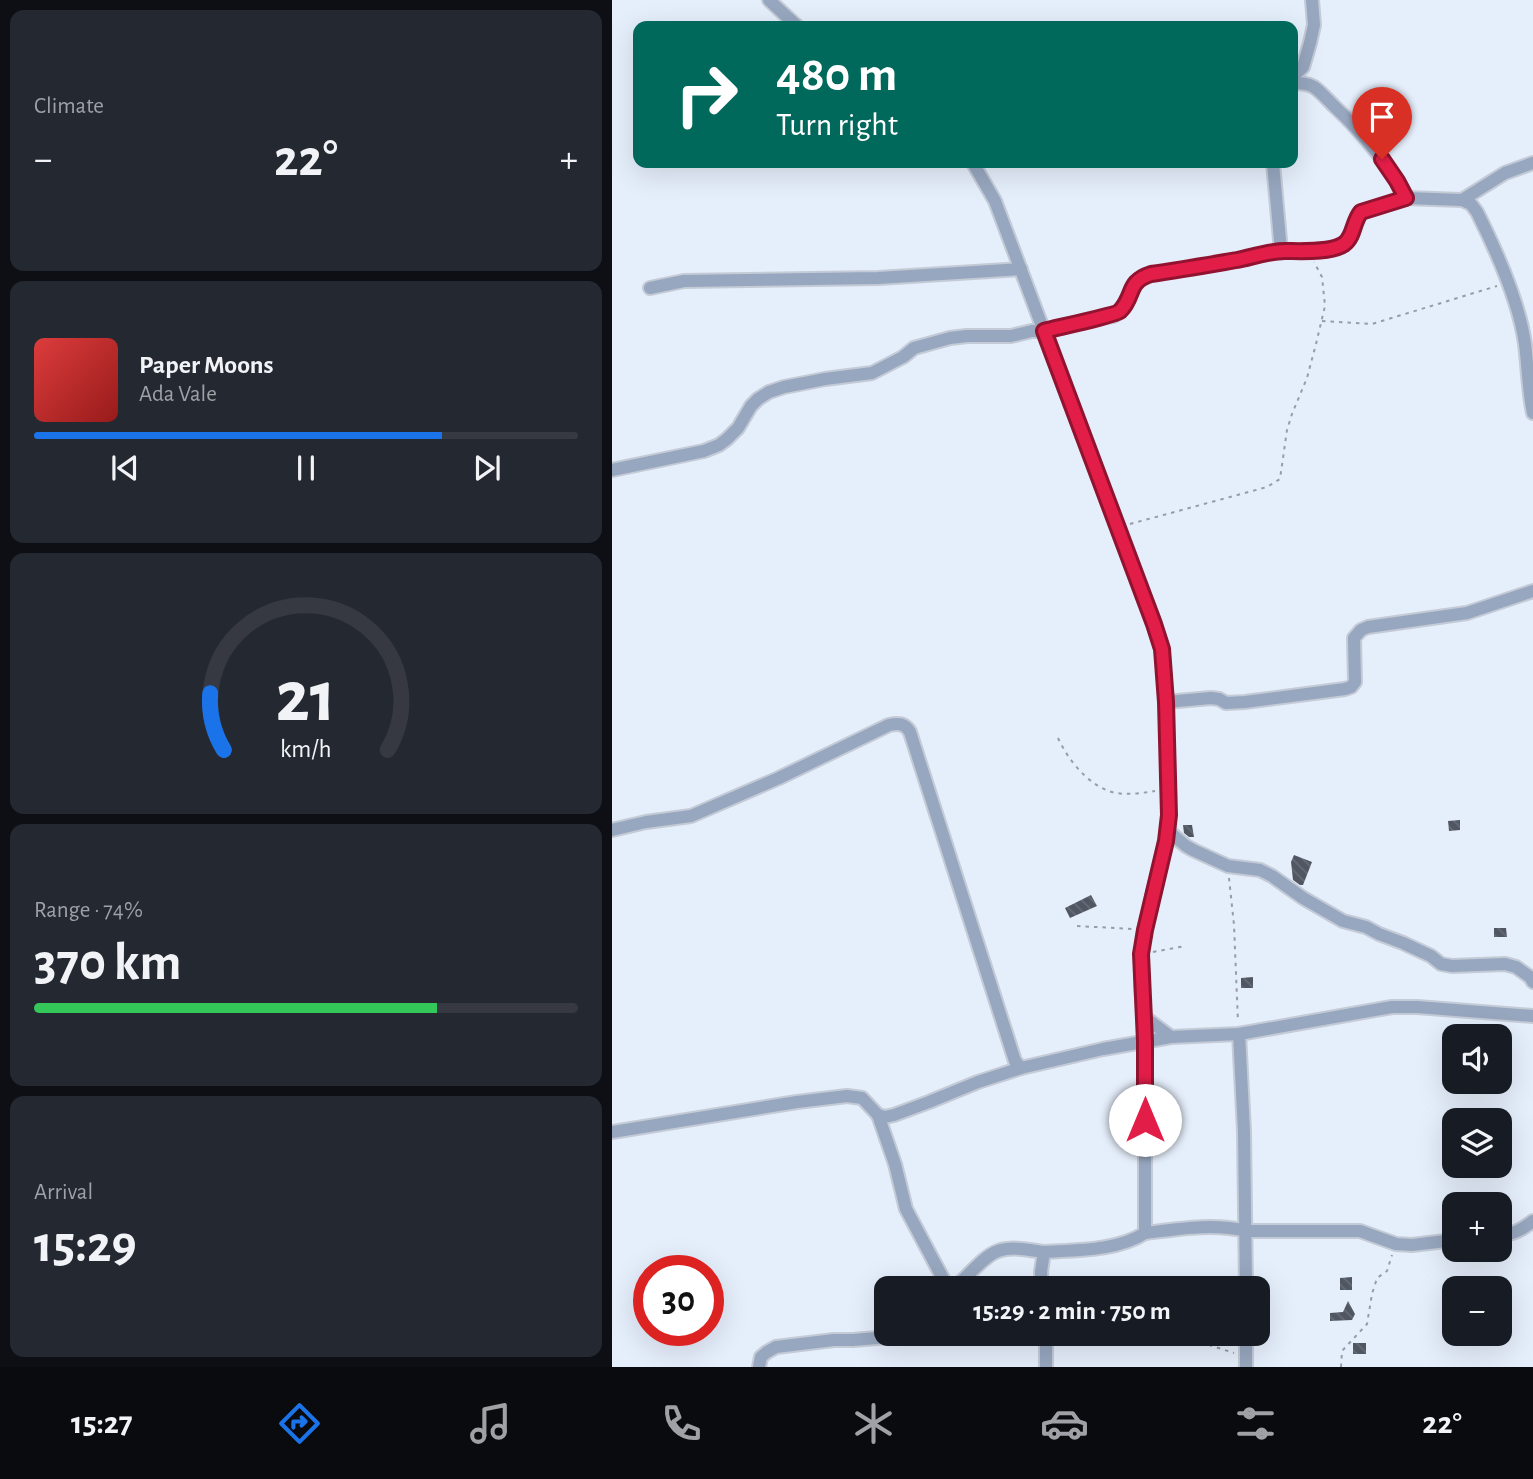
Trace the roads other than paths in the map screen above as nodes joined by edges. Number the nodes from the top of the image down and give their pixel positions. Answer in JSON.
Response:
{"nodes":[{"id":1,"x":769,"y":0,"type":"edge"},
{"id":2,"x":1312,"y":0,"type":"edge"},
{"id":3,"x":792,"y":21,"type":"edge"},
{"id":4,"x":1298,"y":72,"type":"edge"},
{"id":5,"x":1298,"y":83,"type":"edge"},
{"id":6,"x":1532,"y":163,"type":"edge"},
{"id":7,"x":976,"y":168,"type":"edge"},
{"id":8,"x":1274,"y":168,"type":"edge"},
{"id":9,"x":1406,"y":198,"type":"junction"},
{"id":10,"x":1462,"y":200,"type":"junction"},
{"id":11,"x":1281,"y":251,"type":"junction"},
{"id":12,"x":1021,"y":269,"type":"junction"},
{"id":13,"x":650,"y":288,"type":"dead end"},
{"id":14,"x":1044,"y":331,"type":"junction"},
{"id":15,"x":1532,"y":413,"type":"edge"},
{"id":16,"x":612,"y":470,"type":"edge"},
{"id":17,"x":1532,"y":591,"type":"edge"},
{"id":18,"x":1166,"y":702,"type":"junction"},
{"id":19,"x":612,"y":830,"type":"edge"},
{"id":20,"x":1168,"y":831,"type":"junction"},
{"id":21,"x":1532,"y":982,"type":"edge"},
{"id":22,"x":1143,"y":1016,"type":"junction"},
{"id":23,"x":1532,"y":1016,"type":"edge"},
{"id":24,"x":1238,"y":1034,"type":"junction"},
{"id":25,"x":1171,"y":1037,"type":"junction"},
{"id":26,"x":1145,"y":1041,"type":"junction"},
{"id":27,"x":1021,"y":1068,"type":"junction"},
{"id":28,"x":878,"y":1115,"type":"junction"},
{"id":29,"x":612,"y":1132,"type":"edge"},
{"id":30,"x":1532,"y":1222,"type":"edge"},
{"id":31,"x":1247,"y":1231,"type":"junction"},
{"id":32,"x":1145,"y":1233,"type":"junction"},
{"id":33,"x":1512,"y":1234,"type":"edge"},
{"id":34,"x":1442,"y":1241,"type":"edge"},
{"id":35,"x":1044,"y":1252,"type":"junction"},
{"id":36,"x":942,"y":1276,"type":"edge"},
{"id":37,"x":967,"y":1276,"type":"edge"},
{"id":38,"x":1042,"y":1276,"type":"edge"},
{"id":39,"x":1246,"y":1276,"type":"edge"},
{"id":40,"x":874,"y":1338,"type":"edge"},
{"id":41,"x":1047,"y":1346,"type":"edge"},
{"id":42,"x":759,"y":1367,"type":"edge"},
{"id":43,"x":1046,"y":1367,"type":"edge"}],
"edges":[{"from":1,"to":3,"type":"street"},
{"from":2,"to":4,"type":"street"},
{"from":5,"to":9,"type":"street"},
{"from":6,"to":10,"type":"street"},
{"from":7,"to":12,"type":"street"},
{"from":8,"to":11,"type":"street"},
{"from":9,"to":10,"type":"street"},
{"from":9,"to":11,"type":"street"},
{"from":10,"to":15,"type":"street"},
{"from":11,"to":14,"type":"street"},
{"from":12,"to":13,"type":"street"},
{"from":12,"to":14,"type":"street"},
{"from":14,"to":16,"type":"street"},
{"from":14,"to":18,"type":"street"},
{"from":17,"to":18,"type":"street"},
{"from":18,"to":20,"type":"street"},
{"from":19,"to":27,"type":"street"},
{"from":20,"to":21,"type":"street"},
{"from":20,"to":22,"type":"street"},
{"from":22,"to":25,"type":"street"},
{"from":22,"to":26,"type":"street"},
{"from":23,"to":24,"type":"street"},
{"from":24,"to":25,"type":"street"},
{"from":24,"to":31,"type":"street"},
{"from":25,"to":26,"type":"street"},
{"from":26,"to":27,"type":"street"},
{"from":26,"to":32,"type":"street"},
{"from":27,"to":28,"type":"street"},
{"from":28,"to":29,"type":"street"},
{"from":28,"to":36,"type":"street"},
{"from":30,"to":33,"type":"street"},
{"from":31,"to":32,"type":"street"},
{"from":31,"to":34,"type":"street"},
{"from":31,"to":39,"type":"street"},
{"from":32,"to":35,"type":"street"},
{"from":35,"to":37,"type":"street"},
{"from":35,"to":38,"type":"street"},
{"from":40,"to":42,"type":"street"},
{"from":41,"to":43,"type":"street"}]}
